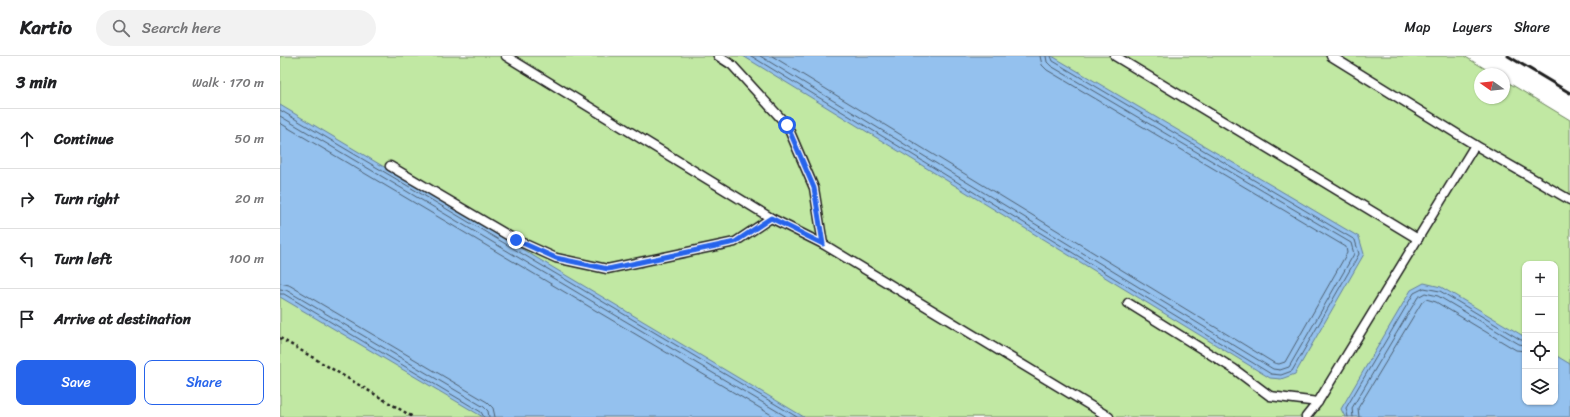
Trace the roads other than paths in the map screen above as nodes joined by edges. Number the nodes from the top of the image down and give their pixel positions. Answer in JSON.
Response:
{"nodes":[{"id":1,"x":506,"y":56,"type":"edge"},
{"id":2,"x":718,"y":56,"type":"edge"},
{"id":3,"x":1115,"y":56,"type":"edge"},
{"id":4,"x":1331,"y":56,"type":"edge"},
{"id":5,"x":1475,"y":145,"type":"junction"},
{"id":6,"x":390,"y":166,"type":"dead end"},
{"id":7,"x":1570,"y":200,"type":"edge"},
{"id":8,"x":771,"y":218,"type":"junction"},
{"id":9,"x":1418,"y":239,"type":"junction"},
{"id":10,"x":823,"y":244,"type":"junction"},
{"id":11,"x":1128,"y":303,"type":"dead end"},
{"id":12,"x":1318,"y":402,"type":"junction"},
{"id":13,"x":1109,"y":417,"type":"edge"},
{"id":14,"x":1306,"y":417,"type":"edge"}],
"edges":[{"from":1,"to":8,"type":"lane"},
{"from":2,"to":10,"type":"lane"},
{"from":3,"to":9,"type":"lane"},
{"from":4,"to":5,"type":"lane"},
{"from":5,"to":7,"type":"lane"},
{"from":5,"to":9,"type":"lane"},
{"from":6,"to":8,"type":"lane"},
{"from":8,"to":10,"type":"lane"},
{"from":9,"to":12,"type":"lane"},
{"from":10,"to":13,"type":"lane"},
{"from":11,"to":12,"type":"lane"},
{"from":12,"to":14,"type":"lane"}]}
